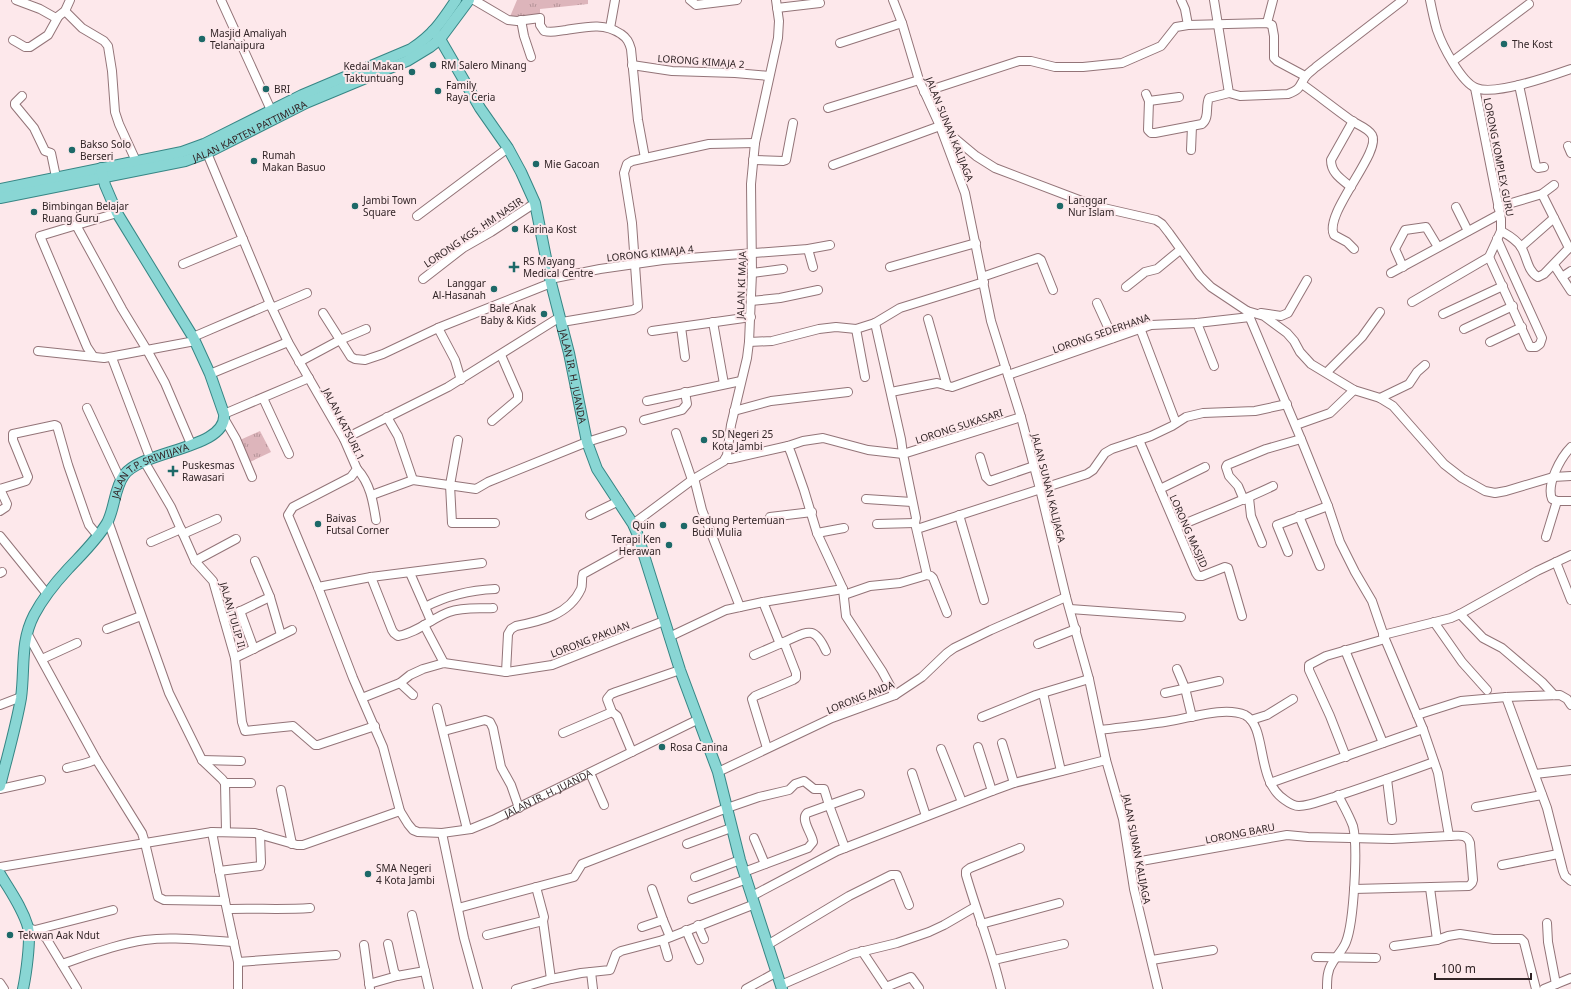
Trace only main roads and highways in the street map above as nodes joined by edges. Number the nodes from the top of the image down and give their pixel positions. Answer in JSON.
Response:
{"nodes":[{"id":1,"x":456,"y":0,"type":"edge"},
{"id":2,"x":469,"y":0,"type":"edge"},
{"id":3,"x":437,"y":35,"type":"junction"},
{"id":4,"x":102,"y":173,"type":"junction"},
{"id":5,"x":0,"y":189,"type":"edge"},
{"id":6,"x":0,"y":198,"type":"edge"},
{"id":7,"x":0,"y":788,"type":"edge"},
{"id":8,"x":0,"y":874,"type":"edge"},
{"id":9,"x":782,"y":987,"type":"edge"},
{"id":10,"x":24,"y":989,"type":"edge"}],
"edges":[{"from":1,"to":3,"type":"main road","name":"JALAN KAPTEN PATTIMURA"},
{"from":2,"to":3,"type":"main road","name":"JALAN KAPTEN PATTIMURA"},
{"from":3,"to":4,"type":"main road","name":"JALAN KAPTEN PATTIMURA"},
{"from":3,"to":4,"type":"main road","name":"JALAN KAPTEN PATTIMURA"},
{"from":3,"to":9,"type":"main road","name":"JALAN IR. H. JUANDA"},
{"from":4,"to":5,"type":"main road","name":"JALAN KAPTEN PATTIMURA"},
{"from":4,"to":6,"type":"main road","name":"JALAN KAPTEN PATTIMURA"},
{"from":4,"to":7,"type":"main road","name":"JALAN T.P. SRIWIJAYA"},
{"from":8,"to":10,"type":"main road"}]}
